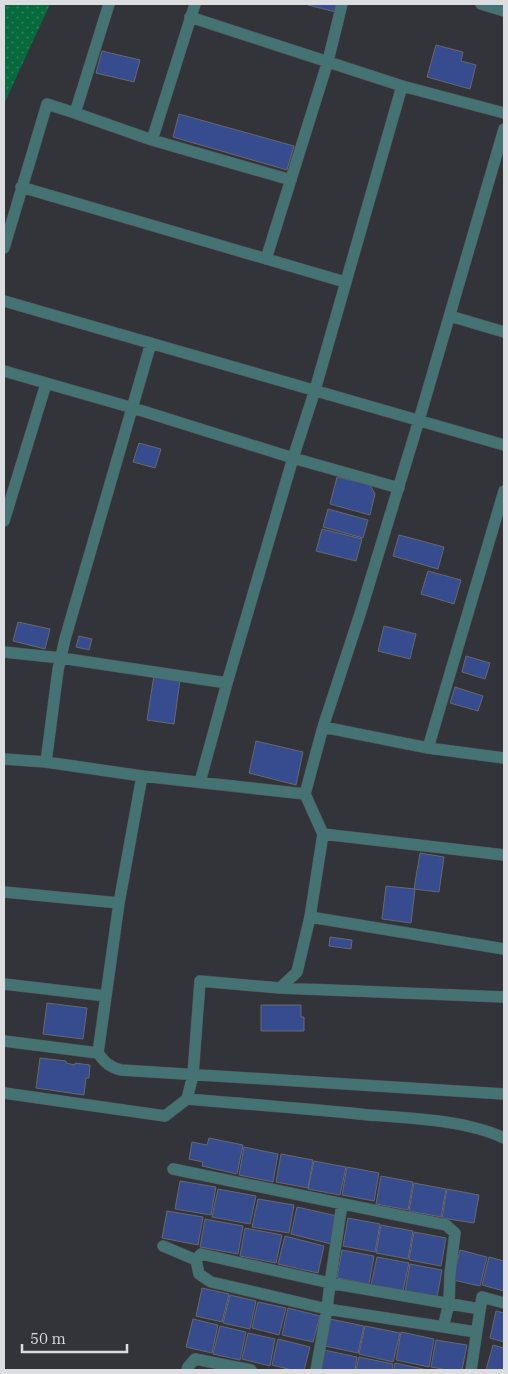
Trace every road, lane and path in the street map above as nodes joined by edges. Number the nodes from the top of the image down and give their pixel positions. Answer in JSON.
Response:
{"nodes":[{"id":1,"x":109,"y":4,"type":"edge"},
{"id":2,"x":195,"y":4,"type":"edge"},
{"id":3,"x":342,"y":4,"type":"edge"},
{"id":4,"x":482,"y":4,"type":"edge"},
{"id":5,"x":504,"y":11,"type":"edge"},
{"id":6,"x":190,"y":17,"type":"junction"},
{"id":7,"x":328,"y":61,"type":"junction"},
{"id":8,"x":402,"y":86,"type":"junction"},
{"id":9,"x":75,"y":113,"type":"junction"},
{"id":10,"x":504,"y":113,"type":"edge"},
{"id":11,"x":504,"y":129,"type":"edge"},
{"id":12,"x":152,"y":140,"type":"junction"},
{"id":13,"x":291,"y":180,"type":"junction"},
{"id":14,"x":21,"y":187,"type":"junction"},
{"id":15,"x":4,"y":248,"type":"edge"},
{"id":16,"x":266,"y":259,"type":"junction"},
{"id":17,"x":345,"y":282,"type":"junction"},
{"id":18,"x":4,"y":301,"type":"edge"},
{"id":19,"x":450,"y":316,"type":"junction"},
{"id":20,"x":504,"y":332,"type":"edge"},
{"id":21,"x":151,"y":343,"type":"junction"},
{"id":22,"x":4,"y":371,"type":"edge"},
{"id":23,"x":46,"y":384,"type":"junction"},
{"id":24,"x":315,"y":390,"type":"junction"},
{"id":25,"x":133,"y":408,"type":"junction"},
{"id":26,"x":420,"y":420,"type":"junction"},
{"id":27,"x":504,"y":445,"type":"edge"},
{"id":28,"x":293,"y":458,"type":"junction"},
{"id":29,"x":399,"y":488,"type":"junction"},
{"id":30,"x":504,"y":491,"type":"edge"},
{"id":31,"x":4,"y":521,"type":"edge"},
{"id":32,"x":4,"y":652,"type":"edge"},
{"id":33,"x":61,"y":658,"type":"junction"},
{"id":34,"x":227,"y":683,"type":"junction"},
{"id":35,"x":323,"y":727,"type":"junction"},
{"id":36,"x":428,"y":748,"type":"junction"},
{"id":37,"x":504,"y":758,"type":"edge"},
{"id":38,"x":4,"y":759,"type":"edge"},
{"id":39,"x":46,"y":762,"type":"junction"},
{"id":40,"x":142,"y":776,"type":"junction"},
{"id":41,"x":200,"y":782,"type":"junction"},
{"id":42,"x":305,"y":794,"type":"junction"},
{"id":43,"x":323,"y":834,"type":"junction"},
{"id":44,"x":504,"y":855,"type":"edge"},
{"id":45,"x":4,"y":892,"type":"edge"},
{"id":46,"x":119,"y":904,"type":"junction"},
{"id":47,"x":310,"y":917,"type":"junction"},
{"id":48,"x":504,"y":948,"type":"edge"},
{"id":49,"x":4,"y":984,"type":"edge"},
{"id":50,"x":280,"y":988,"type":"junction"},
{"id":51,"x":106,"y":996,"type":"junction"},
{"id":52,"x":504,"y":997,"type":"edge"},
{"id":53,"x":4,"y":1041,"type":"edge"},
{"id":54,"x":98,"y":1054,"type":"junction"},
{"id":55,"x":193,"y":1075,"type":"junction"},
{"id":56,"x":4,"y":1093,"type":"edge"},
{"id":57,"x":504,"y":1093,"type":"edge"},
{"id":58,"x":187,"y":1099,"type":"junction"},
{"id":59,"x":504,"y":1138,"type":"edge"},
{"id":60,"x":173,"y":1170,"type":"dead end"},
{"id":61,"x":342,"y":1204,"type":"junction"},
{"id":62,"x":164,"y":1246,"type":"dead end"},
{"id":63,"x":196,"y":1260,"type":"junction"},
{"id":64,"x":330,"y":1283,"type":"junction"},
{"id":65,"x":504,"y":1302,"type":"edge"},
{"id":66,"x":449,"y":1304,"type":"junction"},
{"id":67,"x":328,"y":1309,"type":"junction"},
{"id":68,"x":480,"y":1309,"type":"junction"},
{"id":69,"x":443,"y":1327,"type":"junction"},
{"id":70,"x":476,"y":1332,"type":"junction"},
{"id":71,"x":187,"y":1370,"type":"edge"},
{"id":72,"x":251,"y":1370,"type":"edge"},
{"id":73,"x":316,"y":1370,"type":"edge"},
{"id":74,"x":471,"y":1370,"type":"edge"}],
"edges":[{"from":1,"to":9,"type":"street"},
{"from":2,"to":6,"type":"street"},
{"from":3,"to":7,"type":"street"},
{"from":4,"to":5,"type":"street"},
{"from":6,"to":7,"type":"street"},
{"from":6,"to":12,"type":"street"},
{"from":7,"to":8,"type":"street"},
{"from":7,"to":13,"type":"street"},
{"from":8,"to":10,"type":"street"},
{"from":8,"to":17,"type":"street"},
{"from":9,"to":12,"type":"street"},
{"from":9,"to":14,"type":"street"},
{"from":11,"to":19,"type":"street"},
{"from":12,"to":13,"type":"street"},
{"from":13,"to":16,"type":"street"},
{"from":14,"to":15,"type":"street"},
{"from":14,"to":16,"type":"street"},
{"from":16,"to":17,"type":"street"},
{"from":17,"to":24,"type":"street"},
{"from":18,"to":21,"type":"street"},
{"from":19,"to":20,"type":"street"},
{"from":19,"to":26,"type":"street"},
{"from":21,"to":24,"type":"street"},
{"from":21,"to":25,"type":"street"},
{"from":22,"to":23,"type":"street"},
{"from":23,"to":25,"type":"street"},
{"from":23,"to":31,"type":"street"},
{"from":24,"to":26,"type":"street"},
{"from":24,"to":28,"type":"street"},
{"from":25,"to":28,"type":"street"},
{"from":25,"to":33,"type":"street"},
{"from":26,"to":27,"type":"street"},
{"from":26,"to":29,"type":"street"},
{"from":28,"to":29,"type":"street"},
{"from":28,"to":34,"type":"street"},
{"from":29,"to":35,"type":"street"},
{"from":30,"to":36,"type":"street"},
{"from":32,"to":33,"type":"street"},
{"from":33,"to":34,"type":"street"},
{"from":33,"to":39,"type":"street"},
{"from":34,"to":41,"type":"street"},
{"from":35,"to":36,"type":"street"},
{"from":35,"to":42,"type":"street"},
{"from":36,"to":37,"type":"street"},
{"from":38,"to":39,"type":"street"},
{"from":39,"to":40,"type":"street"},
{"from":40,"to":41,"type":"street"},
{"from":40,"to":46,"type":"street"},
{"from":41,"to":42,"type":"street"},
{"from":42,"to":43,"type":"street"},
{"from":43,"to":44,"type":"street"},
{"from":43,"to":47,"type":"street"},
{"from":45,"to":46,"type":"street"},
{"from":46,"to":51,"type":"street"},
{"from":47,"to":48,"type":"street"},
{"from":47,"to":50,"type":"street"},
{"from":49,"to":51,"type":"street"},
{"from":50,"to":52,"type":"street"},
{"from":50,"to":55,"type":"street"},
{"from":51,"to":54,"type":"street"},
{"from":53,"to":54,"type":"street"},
{"from":54,"to":55,"type":"street"},
{"from":55,"to":57,"type":"street"},
{"from":55,"to":58,"type":"street"},
{"from":56,"to":58,"type":"street"},
{"from":58,"to":59,"type":"street"},
{"from":60,"to":61,"type":"street"},
{"from":61,"to":64,"type":"street"},
{"from":61,"to":66,"type":"street"},
{"from":62,"to":63,"type":"street"},
{"from":63,"to":64,"type":"street"},
{"from":63,"to":67,"type":"street"},
{"from":64,"to":66,"type":"street"},
{"from":64,"to":67,"type":"street"},
{"from":65,"to":68,"type":"street"},
{"from":66,"to":68,"type":"street"},
{"from":66,"to":69,"type":"street"},
{"from":67,"to":69,"type":"street"},
{"from":67,"to":73,"type":"street"},
{"from":68,"to":70,"type":"street"},
{"from":69,"to":70,"type":"street"},
{"from":70,"to":74,"type":"street"},
{"from":71,"to":72,"type":"street"}]}
